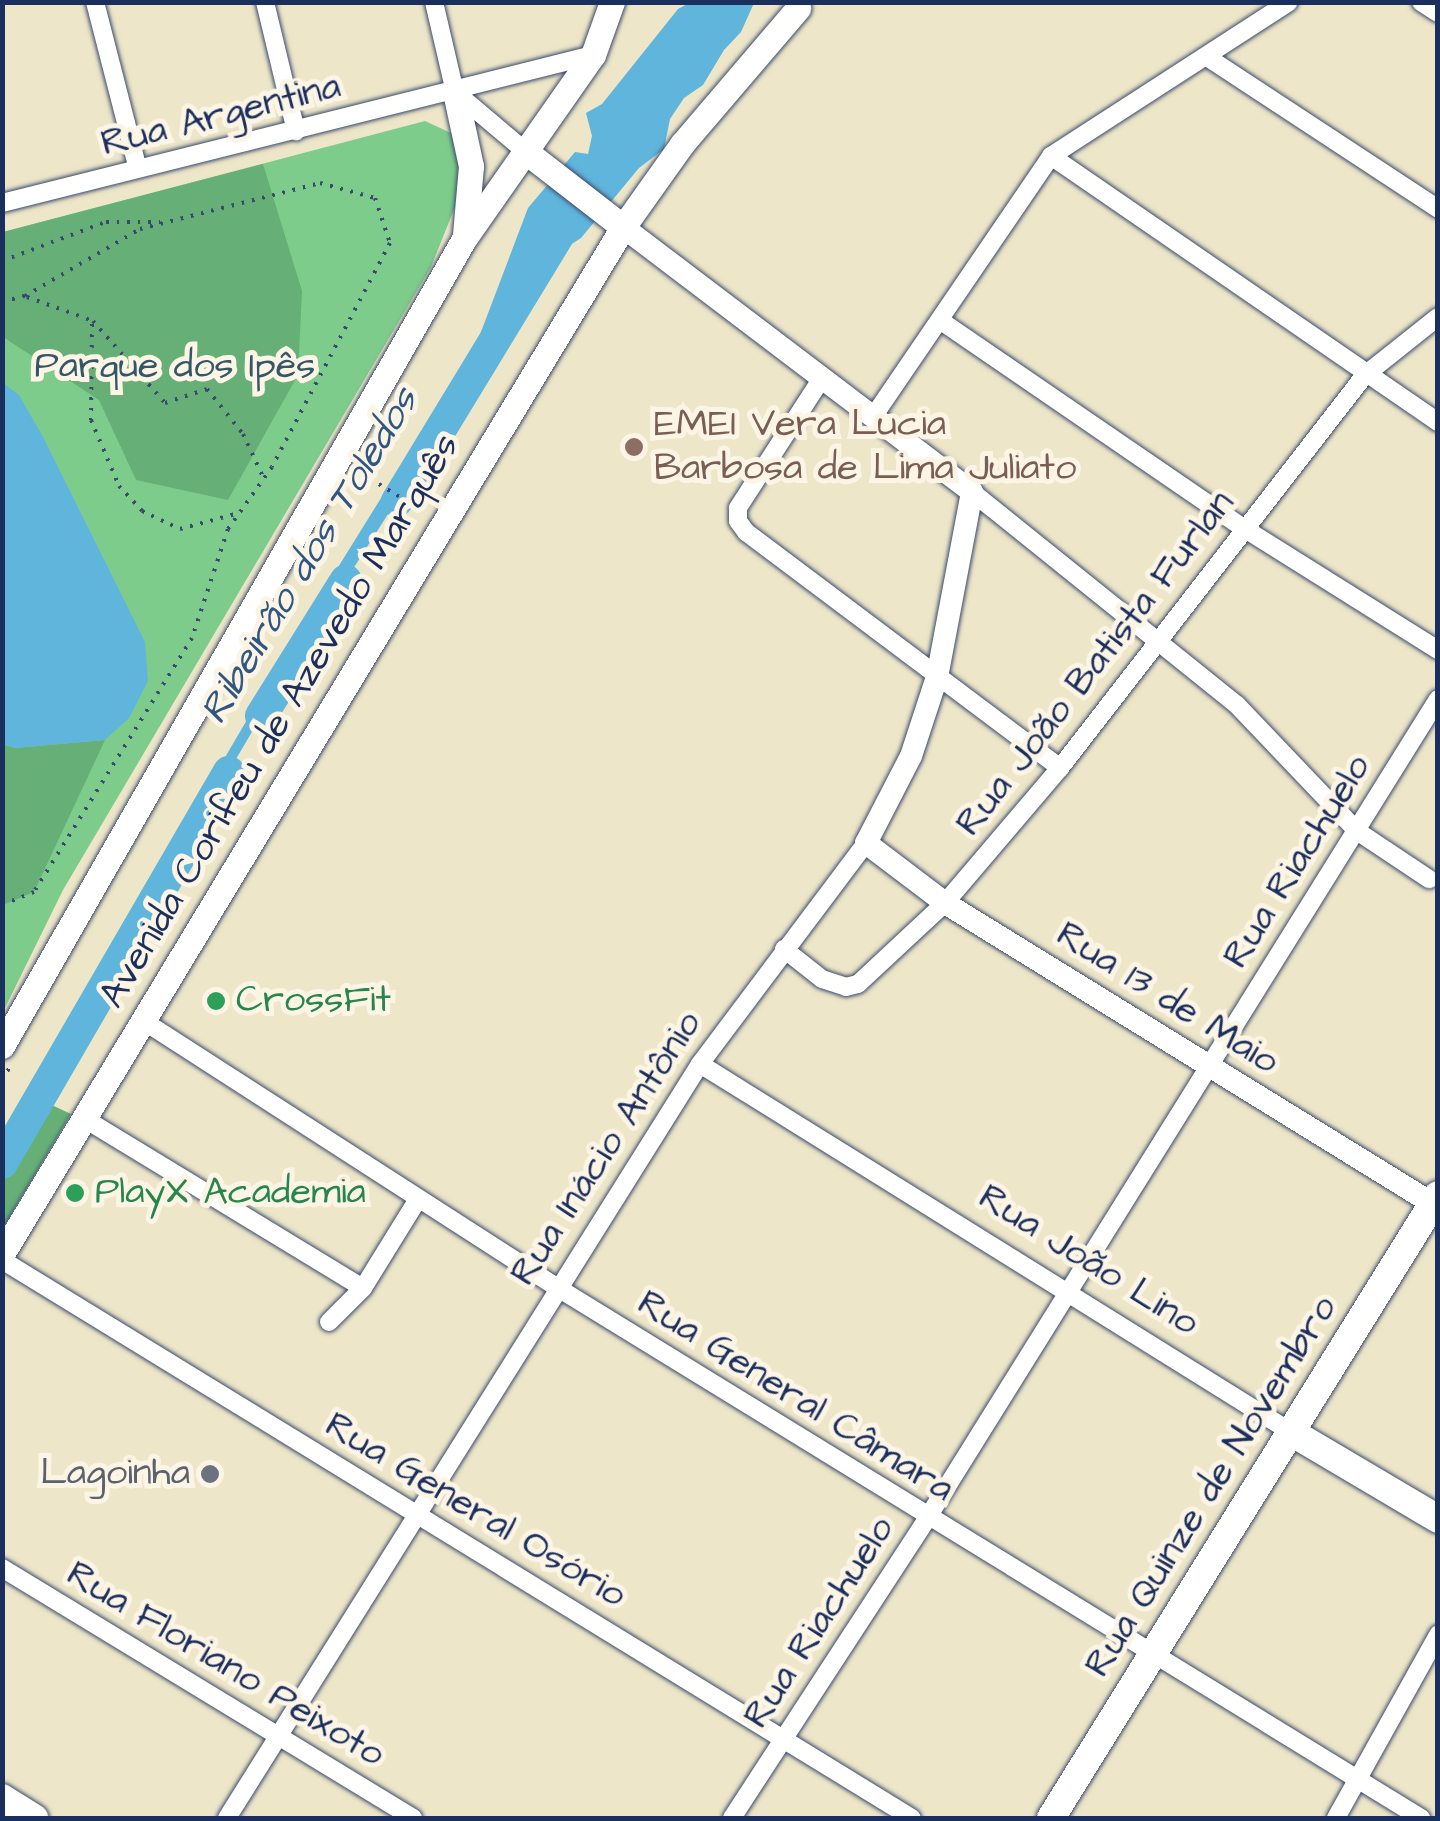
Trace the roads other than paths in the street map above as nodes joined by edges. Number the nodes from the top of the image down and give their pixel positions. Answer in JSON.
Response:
{"nodes":[{"id":1,"x":95,"y":2,"type":"edge"},
{"id":2,"x":265,"y":2,"type":"edge"},
{"id":3,"x":434,"y":2,"type":"edge"},
{"id":4,"x":612,"y":2,"type":"edge"},
{"id":5,"x":1289,"y":2,"type":"edge"},
{"id":6,"x":1422,"y":2,"type":"edge"},
{"id":7,"x":798,"y":4,"type":"edge"},
{"id":8,"x":1438,"y":13,"type":"edge"},
{"id":9,"x":593,"y":56,"type":"junction"},
{"id":10,"x":1207,"y":57,"type":"junction"},
{"id":11,"x":455,"y":92,"type":"junction"},
{"id":12,"x":296,"y":131,"type":"junction"},
{"id":13,"x":1051,"y":156,"type":"junction"},
{"id":14,"x":532,"y":157,"type":"junction"},
{"id":15,"x":138,"y":170,"type":"junction"},
{"id":16,"x":2,"y":202,"type":"edge"},
{"id":17,"x":1438,"y":209,"type":"edge"},
{"id":18,"x":615,"y":222,"type":"junction"},
{"id":19,"x":464,"y":240,"type":"junction"},
{"id":20,"x":1438,"y":316,"type":"edge"},
{"id":21,"x":942,"y":321,"type":"junction"},
{"id":22,"x":1365,"y":375,"type":"junction"},
{"id":23,"x":822,"y":378,"type":"junction"},
{"id":24,"x":873,"y":417,"type":"junction"},
{"id":25,"x":1438,"y":422,"type":"edge"},
{"id":26,"x":972,"y":492,"type":"junction"},
{"id":27,"x":1245,"y":529,"type":"junction"},
{"id":28,"x":1160,"y":642,"type":"junction"},
{"id":29,"x":1438,"y":650,"type":"edge"},
{"id":30,"x":937,"y":677,"type":"junction"},
{"id":31,"x":1438,"y":699,"type":"edge"},
{"id":32,"x":1060,"y":768,"type":"junction"},
{"id":33,"x":1357,"y":830,"type":"junction"},
{"id":34,"x":866,"y":842,"type":"junction"},
{"id":35,"x":1429,"y":879,"type":"dead end"},
{"id":36,"x":946,"y":903,"type":"junction"},
{"id":37,"x":784,"y":949,"type":"junction"},
{"id":38,"x":142,"y":1020,"type":"junction"},
{"id":39,"x":2,"y":1046,"type":"edge"},
{"id":40,"x":700,"y":1064,"type":"junction"},
{"id":41,"x":1209,"y":1066,"type":"junction"},
{"id":42,"x":86,"y":1119,"type":"junction"},
{"id":43,"x":418,"y":1198,"type":"junction"},
{"id":44,"x":1436,"y":1202,"type":"edge"},
{"id":45,"x":2,"y":1257,"type":"edge"},
{"id":46,"x":363,"y":1288,"type":"junction"},
{"id":47,"x":558,"y":1288,"type":"junction"},
{"id":48,"x":1068,"y":1291,"type":"junction"},
{"id":49,"x":329,"y":1322,"type":"dead end"},
{"id":50,"x":1291,"y":1432,"type":"junction"},
{"id":51,"x":417,"y":1514,"type":"junction"},
{"id":52,"x":928,"y":1517,"type":"junction"},
{"id":53,"x":1438,"y":1518,"type":"edge"},
{"id":54,"x":2,"y":1568,"type":"edge"},
{"id":55,"x":1438,"y":1635,"type":"edge"},
{"id":56,"x":1150,"y":1656,"type":"junction"},
{"id":57,"x":278,"y":1733,"type":"junction"},
{"id":58,"x":783,"y":1737,"type":"junction"},
{"id":59,"x":1358,"y":1780,"type":"junction"},
{"id":60,"x":2,"y":1798,"type":"edge"},
{"id":61,"x":34,"y":1818,"type":"edge"},
{"id":62,"x":227,"y":1818,"type":"edge"},
{"id":63,"x":413,"y":1818,"type":"edge"},
{"id":64,"x":732,"y":1818,"type":"edge"},
{"id":65,"x":912,"y":1818,"type":"edge"},
{"id":66,"x":1051,"y":1818,"type":"edge"},
{"id":67,"x":1336,"y":1818,"type":"edge"},
{"id":68,"x":1421,"y":1818,"type":"edge"}],
"edges":[{"from":1,"to":15,"type":"street"},
{"from":2,"to":12,"type":"street"},
{"from":3,"to":11,"type":"street"},
{"from":4,"to":9,"type":"main road","name":"Avenida Corifeu de Azevedo Marquês"},
{"from":5,"to":10,"type":"street"},
{"from":6,"to":8,"type":"street"},
{"from":7,"to":18,"type":"main road","name":"Avenida Corifeu de Azevedo Marquês"},
{"from":9,"to":11,"type":"street","name":"Rua Argentina"},
{"from":9,"to":14,"type":"main road","name":"Avenida Corifeu de Azevedo Marquês"},
{"from":10,"to":13,"type":"street"},
{"from":10,"to":17,"type":"street"},
{"from":11,"to":12,"type":"street","name":"Rua Argentina"},
{"from":11,"to":14,"type":"street"},
{"from":11,"to":19,"type":"main road"},
{"from":12,"to":15,"type":"street","name":"Rua Argentina"},
{"from":13,"to":21,"type":"street"},
{"from":13,"to":22,"type":"street"},
{"from":14,"to":18,"type":"main road"},
{"from":14,"to":19,"type":"main road","name":"Avenida Corifeu de Azevedo Marquês"},
{"from":15,"to":16,"type":"street","name":"Rua Argentina"},
{"from":18,"to":23,"type":"street"},
{"from":18,"to":38,"type":"main road","name":"Avenida Corifeu de Azevedo Marquês"},
{"from":19,"to":39,"type":"main road","name":"Avenida Corifeu de Azevedo Marquês"},
{"from":20,"to":22,"type":"street","name":"Rua João Batista Furlan"},
{"from":21,"to":24,"type":"street"},
{"from":21,"to":27,"type":"street"},
{"from":22,"to":25,"type":"street"},
{"from":22,"to":27,"type":"street","name":"Rua João Batista Furlan"},
{"from":23,"to":24,"type":"street"},
{"from":23,"to":30,"type":"street"},
{"from":24,"to":26,"type":"street"},
{"from":26,"to":28,"type":"street"},
{"from":26,"to":30,"type":"street","name":"Rua Inácio Antônio"},
{"from":27,"to":28,"type":"street","name":"Rua João Batista Furlan"},
{"from":27,"to":29,"type":"street"},
{"from":28,"to":32,"type":"street","name":"Rua João Batista Furlan"},
{"from":28,"to":33,"type":"street"},
{"from":30,"to":32,"type":"street"},
{"from":30,"to":34,"type":"street","name":"Rua Inácio Antônio"},
{"from":31,"to":33,"type":"street","name":"Rua Riachuelo"},
{"from":32,"to":36,"type":"street","name":"Rua João Batista Furlan"},
{"from":33,"to":35,"type":"street"},
{"from":33,"to":41,"type":"street","name":"Rua Riachuelo"},
{"from":34,"to":36,"type":"street","name":"Rua 13 de Maio"},
{"from":34,"to":37,"type":"street","name":"Rua Inácio Antônio"},
{"from":36,"to":37,"type":"street","name":"Rua João Batista Furlan"},
{"from":36,"to":41,"type":"street","name":"Rua 13 de Maio"},
{"from":37,"to":40,"type":"street","name":"Rua Inácio Antônio"},
{"from":38,"to":42,"type":"main road","name":"Avenida Corifeu de Azevedo Marquês"},
{"from":38,"to":43,"type":"street","name":"Rua General Câmara"},
{"from":40,"to":47,"type":"street","name":"Rua Inácio Antônio"},
{"from":40,"to":48,"type":"street","name":"Rua João Lino"},
{"from":41,"to":44,"type":"street","name":"Rua 13 de Maio"},
{"from":41,"to":48,"type":"street","name":"Rua Riachuelo"},
{"from":42,"to":45,"type":"main road","name":"Avenida Corifeu de Azevedo Marquês"},
{"from":42,"to":46,"type":"street"},
{"from":43,"to":46,"type":"street"},
{"from":43,"to":47,"type":"street","name":"Rua General Câmara"},
{"from":44,"to":50,"type":"main road","name":"Rua Quinze de Novembro"},
{"from":45,"to":51,"type":"street","name":"Rua General Osório"},
{"from":46,"to":49,"type":"street"},
{"from":47,"to":51,"type":"street","name":"Rua Inácio Antônio"},
{"from":47,"to":52,"type":"street","name":"Rua General Câmara"},
{"from":48,"to":50,"type":"street","name":"Rua João Lino"},
{"from":48,"to":52,"type":"street","name":"Rua Riachuelo"},
{"from":50,"to":53,"type":"main road","name":"Rua João Lino"},
{"from":50,"to":56,"type":"main road","name":"Rua Quinze de Novembro"},
{"from":51,"to":57,"type":"street","name":"Rua Inácio Antônio"},
{"from":51,"to":58,"type":"street","name":"Rua General Osório"},
{"from":52,"to":56,"type":"street","name":"Rua General Câmara"},
{"from":52,"to":58,"type":"street","name":"Rua Riachuelo"},
{"from":54,"to":57,"type":"street","name":"Rua Floriano Peixoto"},
{"from":55,"to":59,"type":"street"},
{"from":56,"to":59,"type":"street","name":"Rua General Câmara"},
{"from":56,"to":66,"type":"main road","name":"Rua Quinze de Novembro"},
{"from":57,"to":62,"type":"street","name":"Rua Inácio Antônio"},
{"from":57,"to":63,"type":"street","name":"Rua Floriano Peixoto"},
{"from":58,"to":64,"type":"street","name":"Rua Riachuelo"},
{"from":58,"to":65,"type":"street","name":"Rua General Osório"},
{"from":59,"to":67,"type":"street"},
{"from":59,"to":68,"type":"street","name":"Rua General Câmara"},
{"from":60,"to":61,"type":"main road"}]}
